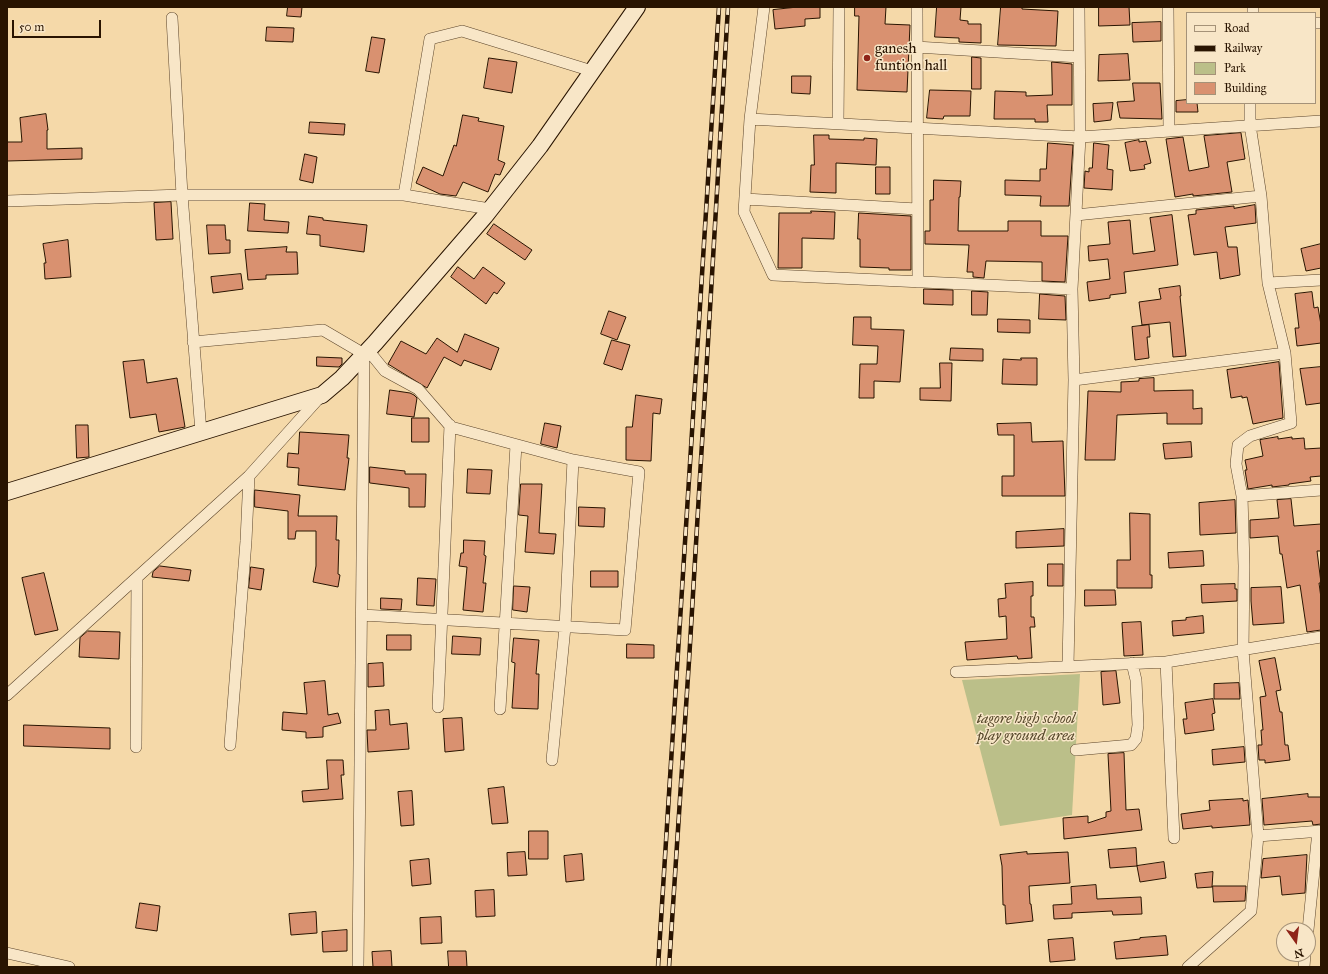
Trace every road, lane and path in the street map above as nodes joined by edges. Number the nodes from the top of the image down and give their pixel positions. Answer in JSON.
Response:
{"nodes":[{"id":1,"x":637,"y":7,"type":"edge"},
{"id":2,"x":764,"y":7,"type":"edge"},
{"id":3,"x":839,"y":7,"type":"edge"},
{"id":4,"x":916,"y":7,"type":"edge"},
{"id":5,"x":1079,"y":7,"type":"edge"},
{"id":6,"x":1168,"y":7,"type":"edge"},
{"id":7,"x":172,"y":18,"type":"dead end"},
{"id":8,"x":916,"y":47,"type":"junction"},
{"id":9,"x":1080,"y":57,"type":"junction"},
{"id":10,"x":592,"y":71,"type":"junction"},
{"id":11,"x":1250,"y":104,"type":"edge"},
{"id":12,"x":750,"y":119,"type":"junction"},
{"id":13,"x":1321,"y":121,"type":"edge"},
{"id":14,"x":838,"y":124,"type":"junction"},
{"id":15,"x":1250,"y":125,"type":"junction"},
{"id":16,"x":916,"y":128,"type":"junction"},
{"id":17,"x":1169,"y":131,"type":"junction"},
{"id":18,"x":1080,"y":137,"type":"junction"},
{"id":19,"x":182,"y":195,"type":"junction"},
{"id":20,"x":404,"y":195,"type":"junction"},
{"id":21,"x":1261,"y":196,"type":"junction"},
{"id":22,"x":745,"y":198,"type":"junction"},
{"id":23,"x":7,"y":201,"type":"edge"},
{"id":24,"x":490,"y":209,"type":"junction"},
{"id":25,"x":917,"y":209,"type":"junction"},
{"id":26,"x":1076,"y":215,"type":"junction"},
{"id":27,"x":1321,"y":280,"type":"edge"},
{"id":28,"x":918,"y":282,"type":"junction"},
{"id":29,"x":1268,"y":283,"type":"junction"},
{"id":30,"x":1072,"y":288,"type":"junction"},
{"id":31,"x":193,"y":342,"type":"junction"},
{"id":32,"x":366,"y":352,"type":"junction"},
{"id":33,"x":1285,"y":353,"type":"junction"},
{"id":34,"x":1074,"y":380,"type":"junction"},
{"id":35,"x":322,"y":395,"type":"junction"},
{"id":36,"x":450,"y":425,"type":"junction"},
{"id":37,"x":200,"y":432,"type":"junction"},
{"id":38,"x":516,"y":445,"type":"junction"},
{"id":39,"x":573,"y":460,"type":"junction"},
{"id":40,"x":249,"y":476,"type":"junction"},
{"id":41,"x":1321,"y":490,"type":"edge"},
{"id":42,"x":7,"y":492,"type":"edge"},
{"id":43,"x":1242,"y":496,"type":"junction"},
{"id":44,"x":137,"y":578,"type":"junction"},
{"id":45,"x":362,"y":616,"type":"junction"},
{"id":46,"x":441,"y":620,"type":"junction"},
{"id":47,"x":504,"y":624,"type":"junction"},
{"id":48,"x":565,"y":627,"type":"junction"},
{"id":49,"x":1321,"y":637,"type":"edge"},
{"id":50,"x":1243,"y":650,"type":"junction"},
{"id":51,"x":1166,"y":662,"type":"junction"},
{"id":52,"x":1132,"y":663,"type":"junction"},
{"id":53,"x":1068,"y":666,"type":"junction"},
{"id":54,"x":956,"y":672,"type":"dead end"},
{"id":55,"x":7,"y":695,"type":"edge"},
{"id":56,"x":438,"y":707,"type":"dead end"},
{"id":57,"x":500,"y":709,"type":"dead end"},
{"id":58,"x":230,"y":745,"type":"dead end"},
{"id":59,"x":136,"y":747,"type":"dead end"},
{"id":60,"x":1076,"y":750,"type":"dead end"},
{"id":61,"x":552,"y":760,"type":"dead end"},
{"id":62,"x":1320,"y":831,"type":"edge"},
{"id":63,"x":1258,"y":836,"type":"junction"},
{"id":64,"x":1174,"y":838,"type":"dead end"},
{"id":65,"x":1309,"y":922,"type":"edge"},
{"id":66,"x":7,"y":953,"type":"edge"},
{"id":67,"x":69,"y":967,"type":"edge"},
{"id":68,"x":358,"y":967,"type":"edge"},
{"id":69,"x":1188,"y":967,"type":"edge"}],
"edges":[{"from":1,"to":10,"type":"main road"},
{"from":2,"to":12,"type":"street"},
{"from":3,"to":14,"type":"street"},
{"from":4,"to":8,"type":"street"},
{"from":5,"to":9,"type":"street"},
{"from":6,"to":17,"type":"street"},
{"from":7,"to":19,"type":"street"},
{"from":8,"to":9,"type":"street"},
{"from":8,"to":16,"type":"street"},
{"from":9,"to":18,"type":"street"},
{"from":10,"to":20,"type":"street"},
{"from":10,"to":24,"type":"main road"},
{"from":11,"to":15,"type":"street"},
{"from":12,"to":14,"type":"street"},
{"from":12,"to":22,"type":"street"},
{"from":13,"to":15,"type":"street"},
{"from":14,"to":16,"type":"street"},
{"from":15,"to":17,"type":"street"},
{"from":15,"to":21,"type":"street"},
{"from":16,"to":18,"type":"street"},
{"from":16,"to":25,"type":"street"},
{"from":17,"to":18,"type":"street"},
{"from":18,"to":26,"type":"street"},
{"from":19,"to":20,"type":"street"},
{"from":19,"to":23,"type":"street"},
{"from":19,"to":31,"type":"street"},
{"from":20,"to":24,"type":"street"},
{"from":21,"to":26,"type":"street"},
{"from":21,"to":29,"type":"street"},
{"from":22,"to":25,"type":"street"},
{"from":22,"to":28,"type":"street"},
{"from":24,"to":32,"type":"main road"},
{"from":25,"to":28,"type":"street"},
{"from":26,"to":30,"type":"street"},
{"from":27,"to":29,"type":"street"},
{"from":28,"to":30,"type":"street"},
{"from":29,"to":33,"type":"street"},
{"from":30,"to":34,"type":"street"},
{"from":31,"to":32,"type":"street"},
{"from":31,"to":37,"type":"street"},
{"from":32,"to":35,"type":"main road"},
{"from":32,"to":36,"type":"street"},
{"from":32,"to":45,"type":"street"},
{"from":33,"to":34,"type":"street"},
{"from":33,"to":43,"type":"street"},
{"from":34,"to":53,"type":"street"},
{"from":35,"to":37,"type":"main road"},
{"from":35,"to":40,"type":"street"},
{"from":36,"to":38,"type":"street"},
{"from":36,"to":46,"type":"street"},
{"from":37,"to":42,"type":"main road"},
{"from":38,"to":39,"type":"street"},
{"from":38,"to":47,"type":"street"},
{"from":39,"to":48,"type":"street"},
{"from":39,"to":48,"type":"street"},
{"from":40,"to":44,"type":"street"},
{"from":40,"to":58,"type":"street"},
{"from":41,"to":43,"type":"street"},
{"from":43,"to":50,"type":"street"},
{"from":44,"to":55,"type":"street"},
{"from":44,"to":59,"type":"street"},
{"from":45,"to":46,"type":"street"},
{"from":45,"to":68,"type":"street"},
{"from":46,"to":47,"type":"street"},
{"from":46,"to":56,"type":"street"},
{"from":47,"to":48,"type":"street"},
{"from":47,"to":57,"type":"street"},
{"from":48,"to":61,"type":"street"},
{"from":49,"to":50,"type":"street"},
{"from":50,"to":51,"type":"street"},
{"from":50,"to":63,"type":"street"},
{"from":51,"to":52,"type":"street"},
{"from":51,"to":64,"type":"street"},
{"from":52,"to":53,"type":"street"},
{"from":52,"to":60,"type":"street"},
{"from":53,"to":54,"type":"street"},
{"from":62,"to":63,"type":"street"},
{"from":62,"to":65,"type":"street"},
{"from":63,"to":69,"type":"street"},
{"from":66,"to":67,"type":"street"}]}
